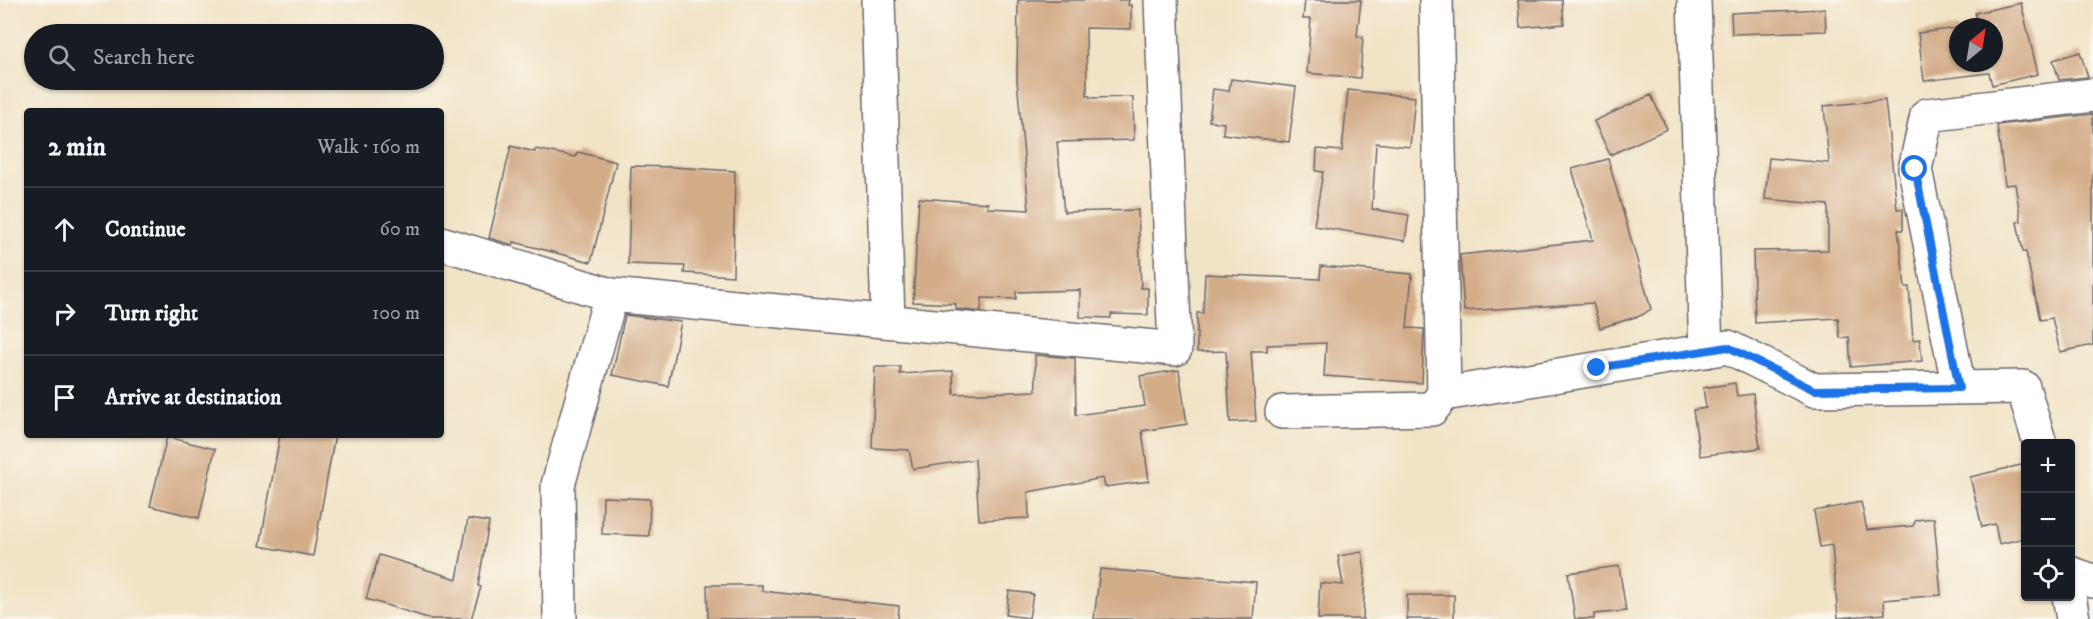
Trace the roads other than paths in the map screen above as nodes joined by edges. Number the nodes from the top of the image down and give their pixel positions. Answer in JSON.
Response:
{"nodes":[{"id":1,"x":879,"y":0,"type":"edge"},
{"id":2,"x":1161,"y":0,"type":"edge"},
{"id":3,"x":1436,"y":0,"type":"edge"},
{"id":4,"x":1694,"y":0,"type":"edge"},
{"id":5,"x":2093,"y":95,"type":"edge"},
{"id":6,"x":444,"y":244,"type":"edge"},
{"id":7,"x":611,"y":295,"type":"junction"},
{"id":8,"x":888,"y":321,"type":"junction"},
{"id":9,"x":1706,"y":351,"type":"junction"},
{"id":10,"x":1959,"y":388,"type":"junction"},
{"id":11,"x":1444,"y":394,"type":"junction"},
{"id":12,"x":1282,"y":412,"type":"dead end"},
{"id":13,"x":2039,"y":439,"type":"edge"},
{"id":14,"x":2075,"y":575,"type":"edge"},
{"id":15,"x":2093,"y":581,"type":"edge"},
{"id":16,"x":2071,"y":601,"type":"edge"},
{"id":17,"x":560,"y":619,"type":"edge"},
{"id":18,"x":2073,"y":619,"type":"edge"}],
"edges":[{"from":1,"to":8,"type":"street"},
{"from":2,"to":8,"type":"street"},
{"from":3,"to":11,"type":"street"},
{"from":4,"to":9,"type":"street"},
{"from":5,"to":10,"type":"street"},
{"from":6,"to":7,"type":"street"},
{"from":7,"to":8,"type":"street"},
{"from":7,"to":17,"type":"street"},
{"from":9,"to":10,"type":"street"},
{"from":9,"to":11,"type":"street"},
{"from":10,"to":13,"type":"street"},
{"from":11,"to":12,"type":"street"},
{"from":14,"to":15,"type":"street"},
{"from":16,"to":18,"type":"street"}]}
